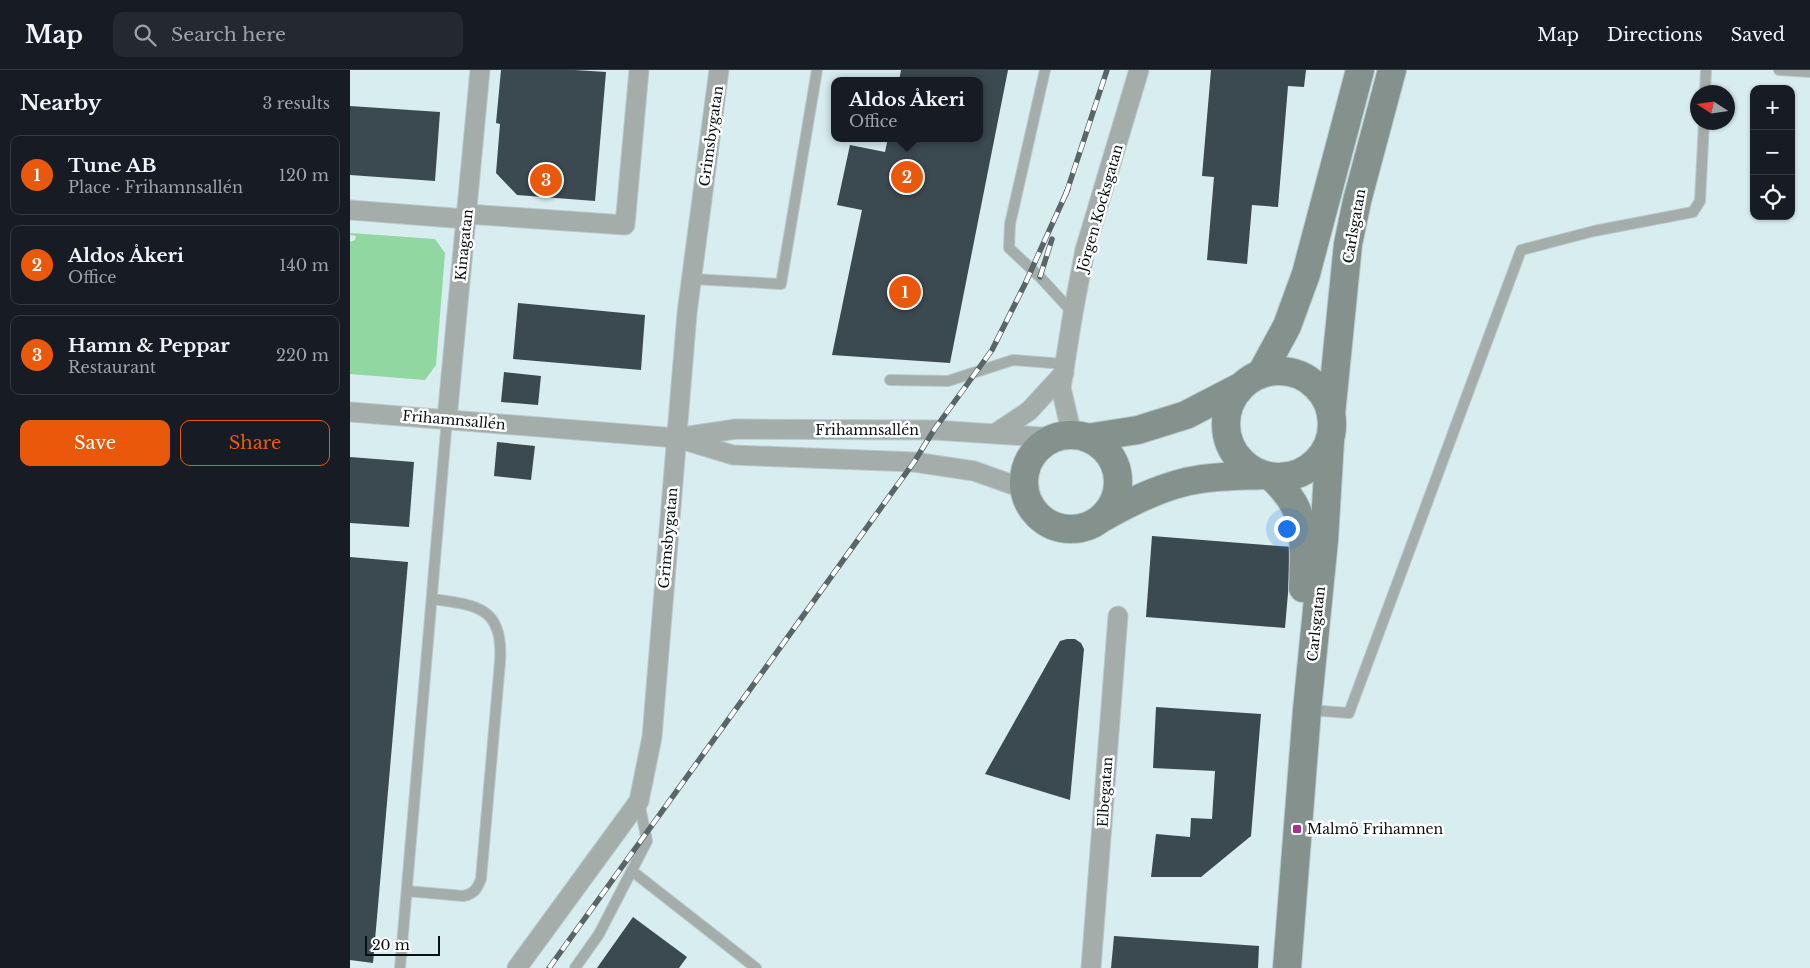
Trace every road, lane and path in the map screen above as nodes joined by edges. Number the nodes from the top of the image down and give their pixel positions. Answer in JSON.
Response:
{"nodes":[{"id":1,"x":480,"y":70,"type":"edge"},
{"id":2,"x":639,"y":70,"type":"edge"},
{"id":3,"x":719,"y":70,"type":"edge"},
{"id":4,"x":817,"y":70,"type":"edge"},
{"id":5,"x":1045,"y":70,"type":"edge"},
{"id":6,"x":1139,"y":70,"type":"edge"},
{"id":7,"x":1360,"y":70,"type":"edge"},
{"id":8,"x":1392,"y":70,"type":"edge"},
{"id":9,"x":1706,"y":70,"type":"edge"},
{"id":10,"x":1779,"y":70,"type":"edge"},
{"id":11,"x":1810,"y":72,"type":"edge"},
{"id":12,"x":1705,"y":85,"type":"edge"},
{"id":13,"x":1704,"y":130,"type":"edge"},
{"id":14,"x":350,"y":210,"type":"edge"},
{"id":15,"x":467,"y":217,"type":"junction"},
{"id":16,"x":692,"y":279,"type":"junction"},
{"id":17,"x":1073,"y":313,"type":"junction"},
{"id":18,"x":1064,"y":369,"type":"junction"},
{"id":19,"x":890,"y":380,"type":"dead end"},
{"id":20,"x":1251,"y":380,"type":"junction"},
{"id":21,"x":350,"y":412,"type":"edge"},
{"id":22,"x":447,"y":419,"type":"junction"},
{"id":23,"x":1330,"y":427,"type":"junction"},
{"id":24,"x":996,"y":433,"type":"junction"},
{"id":25,"x":1072,"y":437,"type":"junction"},
{"id":26,"x":677,"y":438,"type":"junction"},
{"id":27,"x":1267,"y":476,"type":"junction"},
{"id":28,"x":1025,"y":489,"type":"junction"},
{"id":29,"x":1101,"y":519,"type":"junction"},
{"id":30,"x":432,"y":599,"type":"junction"},
{"id":31,"x":1118,"y":616,"type":"dead end"},
{"id":32,"x":1301,"y":710,"type":"junction"},
{"id":33,"x":639,"y":801,"type":"junction"},
{"id":34,"x":632,"y":871,"type":"junction"},
{"id":35,"x":407,"y":891,"type":"junction"},
{"id":36,"x":400,"y":968,"type":"edge"},
{"id":37,"x":517,"y":968,"type":"edge"},
{"id":38,"x":575,"y":968,"type":"edge"},
{"id":39,"x":756,"y":968,"type":"edge"},
{"id":40,"x":1091,"y":968,"type":"edge"},
{"id":41,"x":1287,"y":968,"type":"edge"}],
"edges":[{"from":1,"to":15,"type":"street","name":"Kinagatan"},
{"from":2,"to":15,"type":"street"},
{"from":3,"to":16,"type":"street","name":"Grimsbygatan"},
{"from":4,"to":16,"type":"lane"},
{"from":5,"to":17,"type":"lane"},
{"from":6,"to":17,"type":"street","name":"Jörgen Kocksgatan"},
{"from":7,"to":20,"type":"street"},
{"from":8,"to":23,"type":"street","name":"Carlsgatan"},
{"from":9,"to":12,"type":"lane"},
{"from":10,"to":11,"type":"lane"},
{"from":13,"to":32,"type":"lane"},
{"from":14,"to":15,"type":"street"},
{"from":15,"to":22,"type":"street","name":"Kinagatan"},
{"from":16,"to":26,"type":"street","name":"Grimsbygatan"},
{"from":17,"to":18,"type":"street","name":"Jörgen Kocksgatan"},
{"from":18,"to":19,"type":"lane"},
{"from":18,"to":24,"type":"street"},
{"from":18,"to":25,"type":"street","name":"Jörgen Kocksgatan"},
{"from":20,"to":23,"type":"street"},
{"from":20,"to":25,"type":"street","name":"Frihamnsallén"},
{"from":20,"to":27,"type":"street"},
{"from":21,"to":22,"type":"street","name":"Frihamnsallén"},
{"from":22,"to":26,"type":"street","name":"Frihamnsallén"},
{"from":22,"to":30,"type":"lane"},
{"from":23,"to":27,"type":"street"},
{"from":23,"to":32,"type":"street","name":"Carlsgatan"},
{"from":24,"to":25,"type":"street","name":"Frihamnsallén"},
{"from":24,"to":26,"type":"street","name":"Frihamnsallén"},
{"from":25,"to":28,"type":"street"},
{"from":25,"to":29,"type":"street"},
{"from":26,"to":28,"type":"street","name":"Frihamnsallén"},
{"from":26,"to":33,"type":"street","name":"Grimsbygatan"},
{"from":27,"to":29,"type":"street"},
{"from":27,"to":32,"type":"street","name":"Carlsgatan"},
{"from":28,"to":29,"type":"street"},
{"from":30,"to":35,"type":"lane"},
{"from":30,"to":35,"type":"lane"},
{"from":31,"to":40,"type":"street","name":"Elbegatan"},
{"from":32,"to":41,"type":"street","name":"Carlsgatan"},
{"from":33,"to":34,"type":"lane"},
{"from":33,"to":37,"type":"street","name":"Grimsbygatan"},
{"from":34,"to":38,"type":"lane"},
{"from":34,"to":39,"type":"lane"},
{"from":35,"to":36,"type":"lane"}]}
